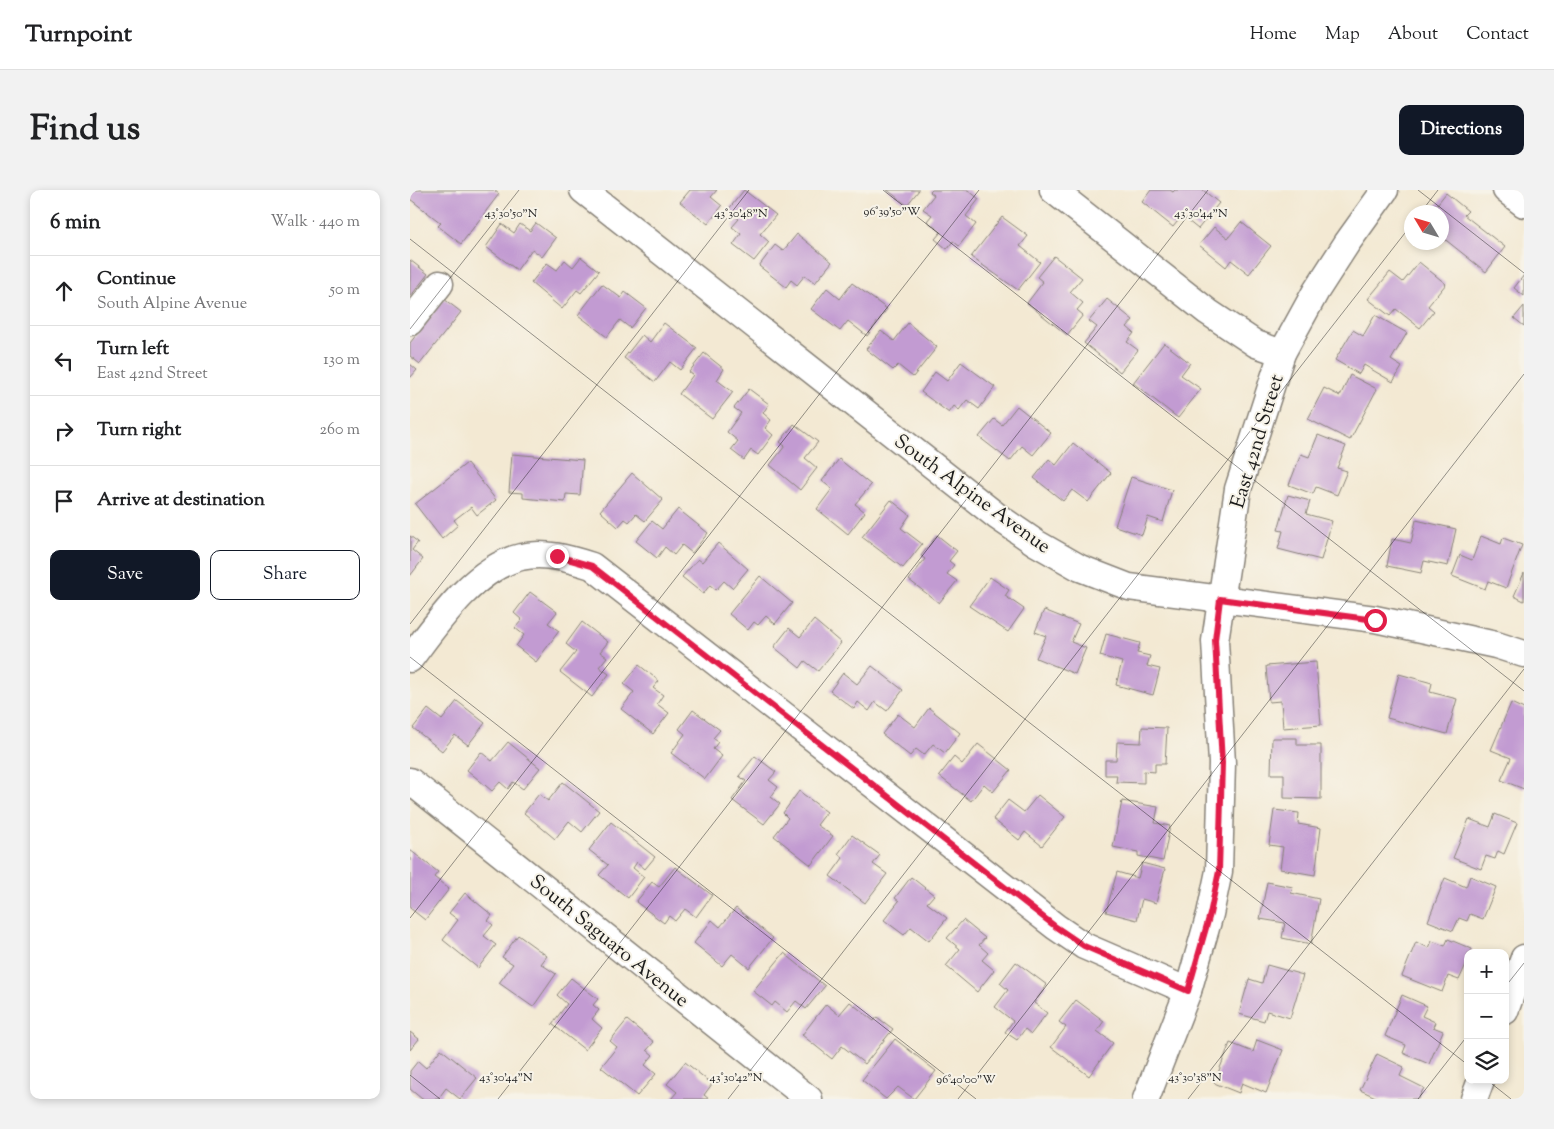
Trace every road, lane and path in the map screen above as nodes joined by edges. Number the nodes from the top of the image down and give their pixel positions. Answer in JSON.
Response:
{"nodes":[{"id":1,"x":583,"y":190,"type":"edge"},
{"id":2,"x":1053,"y":190,"type":"edge"},
{"id":3,"x":1385,"y":190,"type":"edge"},
{"id":4,"x":1506,"y":190,"type":"edge"},
{"id":5,"x":1524,"y":204,"type":"edge"},
{"id":6,"x":440,"y":284,"type":"dead end"},
{"id":7,"x":410,"y":322,"type":"edge"},
{"id":8,"x":1282,"y":353,"type":"junction"},
{"id":9,"x":1220,"y":599,"type":"junction"},
{"id":10,"x":1524,"y":654,"type":"edge"},
{"id":11,"x":410,"y":659,"type":"edge"},
{"id":12,"x":410,"y":781,"type":"edge"},
{"id":13,"x":1524,"y":958,"type":"edge"},
{"id":14,"x":1188,"y":991,"type":"junction"},
{"id":15,"x":1513,"y":1002,"type":"edge"},
{"id":16,"x":1480,"y":1084,"type":"edge"},
{"id":17,"x":809,"y":1099,"type":"edge"},
{"id":18,"x":1146,"y":1099,"type":"edge"},
{"id":19,"x":1474,"y":1099,"type":"edge"}],
"edges":[{"from":1,"to":9,"type":"street","name":"South Alpine Avenue"},
{"from":2,"to":8,"type":"street"},
{"from":3,"to":8,"type":"street","name":"East 42nd Street"},
{"from":4,"to":5,"type":"street"},
{"from":6,"to":7,"type":"street"},
{"from":8,"to":9,"type":"street","name":"East 42nd Street"},
{"from":9,"to":10,"type":"street","name":"South Alpine Avenue"},
{"from":9,"to":14,"type":"street","name":"East 42nd Street"},
{"from":11,"to":14,"type":"street"},
{"from":12,"to":17,"type":"street","name":"South Saguaro Avenue"},
{"from":13,"to":15,"type":"street"},
{"from":14,"to":18,"type":"street","name":"East 42nd Street"},
{"from":16,"to":19,"type":"street"}]}
